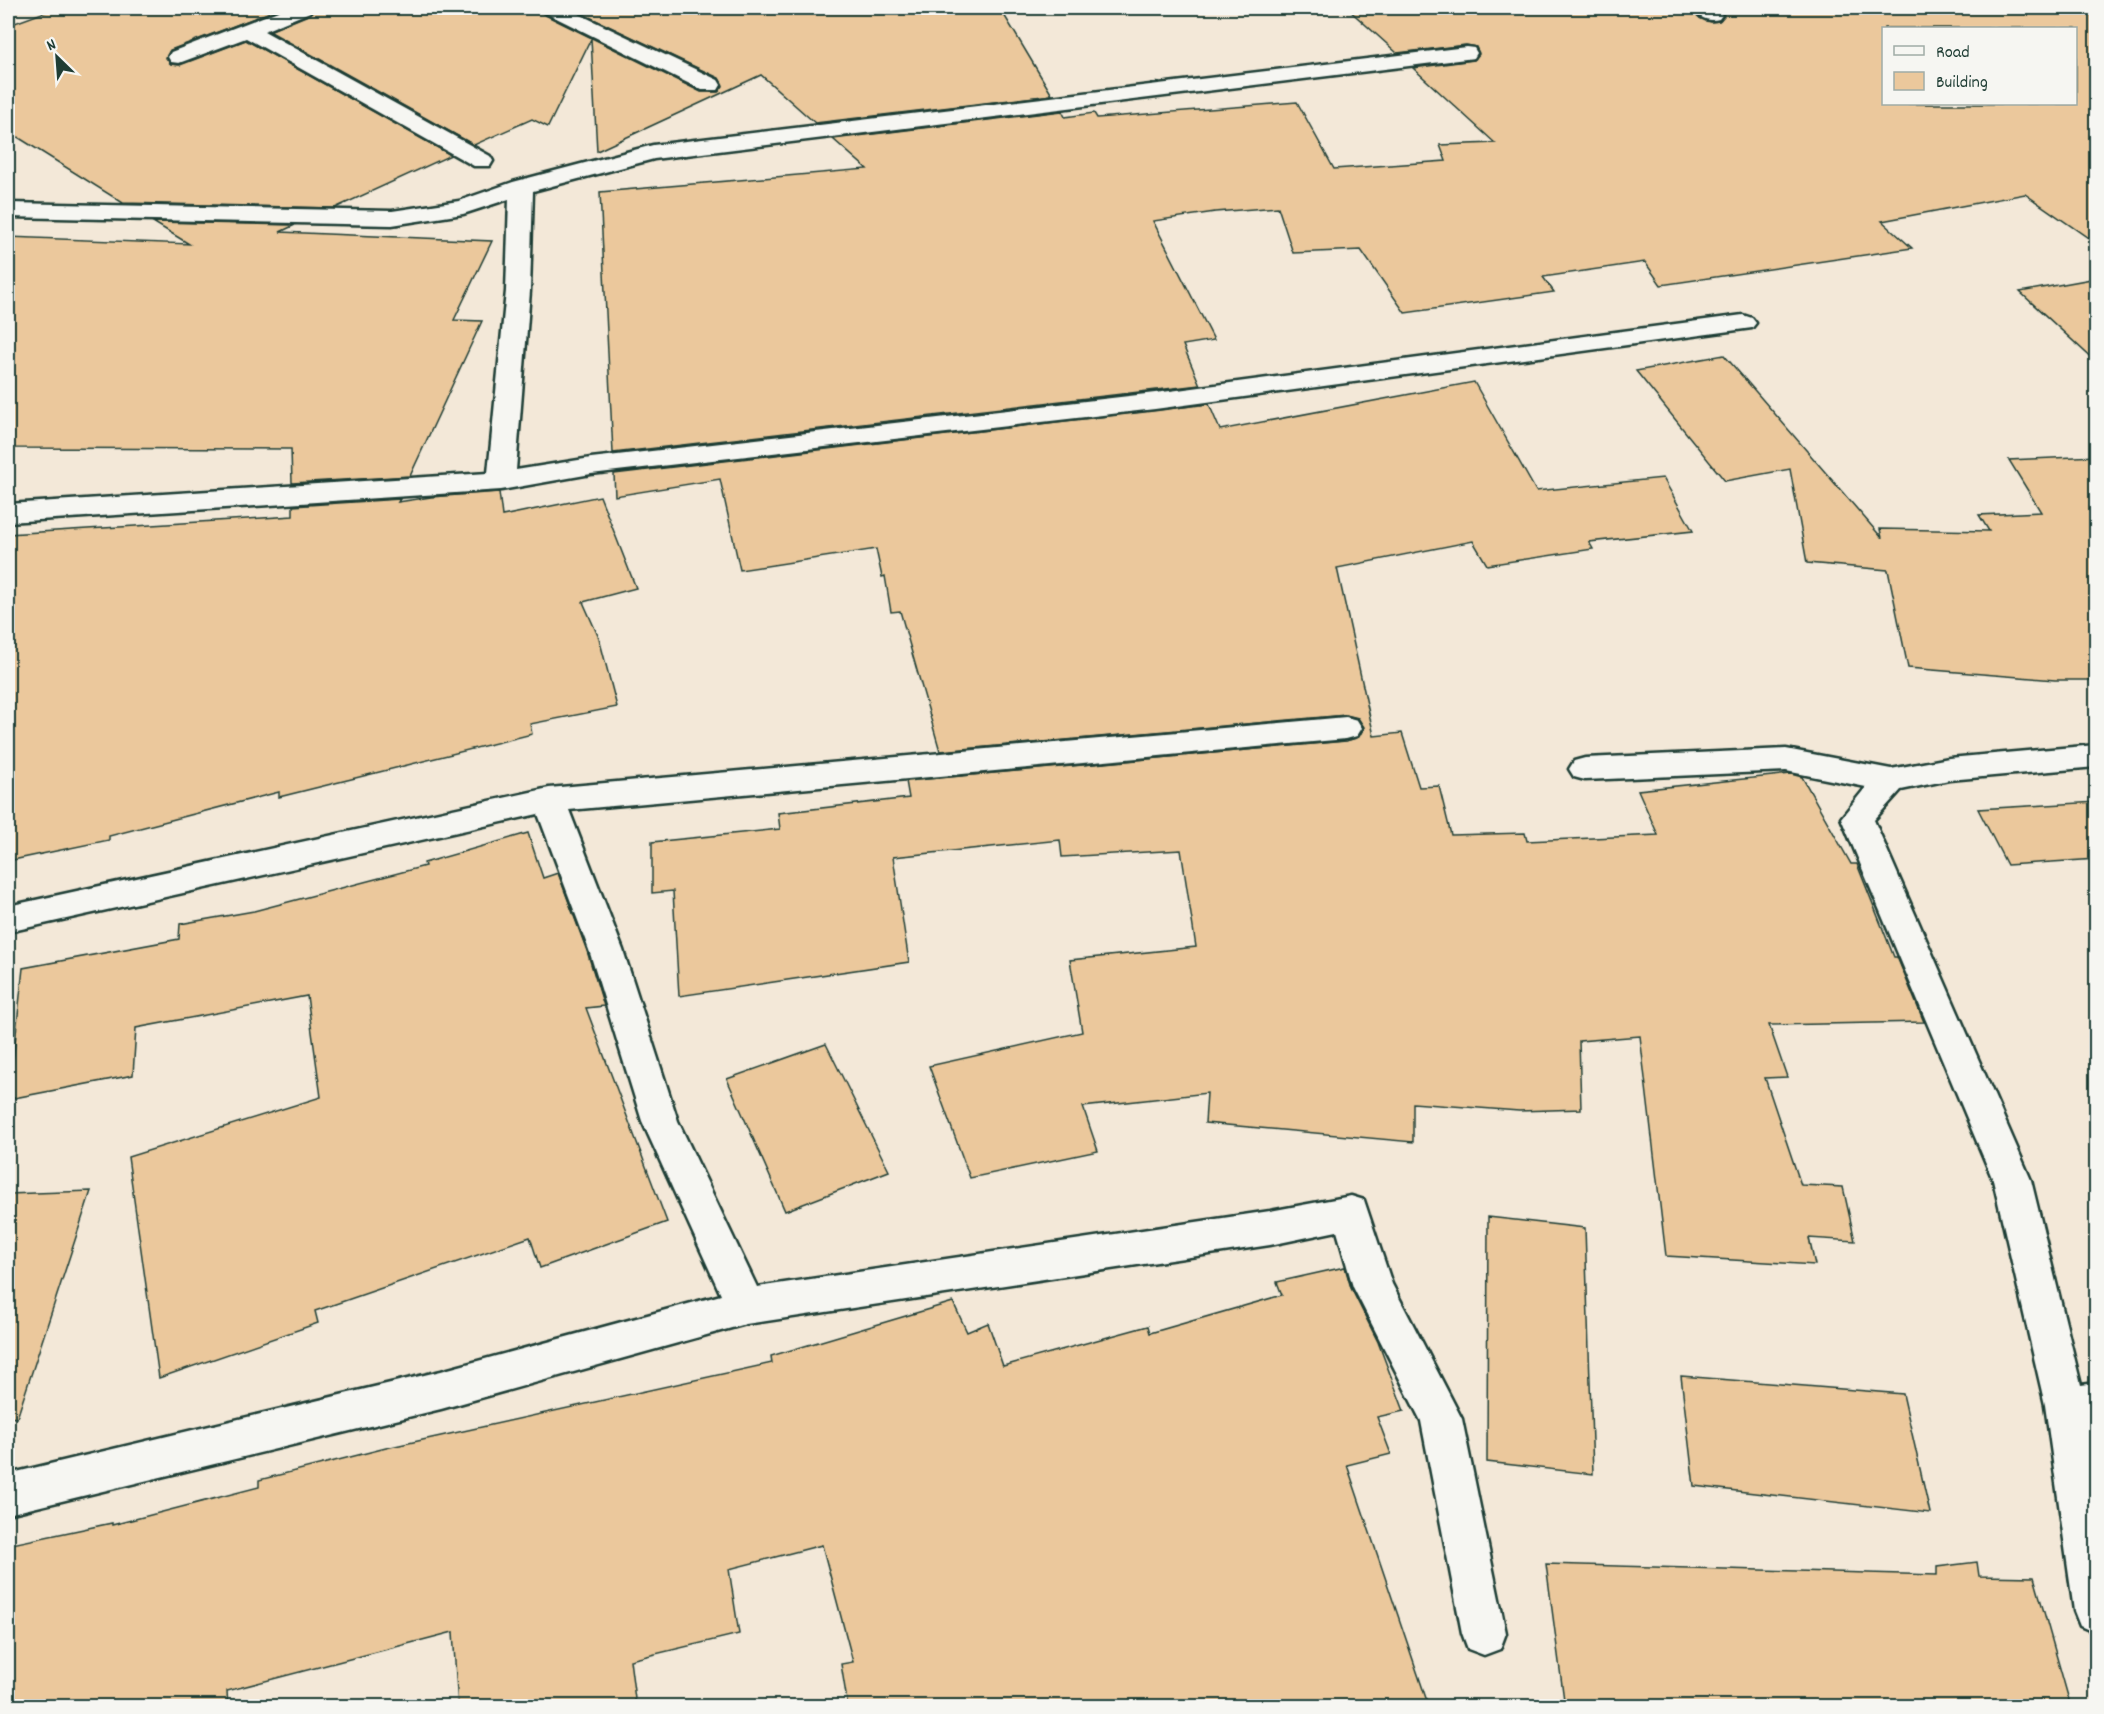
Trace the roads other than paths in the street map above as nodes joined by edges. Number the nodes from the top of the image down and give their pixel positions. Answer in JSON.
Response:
{"nodes":[{"id":1,"x":303,"y":8,"type":"edge"},
{"id":2,"x":555,"y":8,"type":"edge"},
{"id":3,"x":247,"y":30,"type":"junction"},
{"id":4,"x":1466,"y":53,"type":"dead end"},
{"id":5,"x":178,"y":57,"type":"dead end"},
{"id":6,"x":710,"y":85,"type":"dead end"},
{"id":7,"x":482,"y":161,"type":"dead end"},
{"id":8,"x":521,"y":187,"type":"junction"},
{"id":9,"x":8,"y":210,"type":"edge"},
{"id":10,"x":1743,"y":323,"type":"dead end"},
{"id":11,"x":501,"y":481,"type":"junction"},
{"id":12,"x":8,"y":513,"type":"edge"},
{"id":13,"x":1346,"y":728,"type":"dead end"},
{"id":14,"x":2097,"y":756,"type":"edge"},
{"id":15,"x":1585,"y":769,"type":"dead end"},
{"id":16,"x":1892,"y":780,"type":"junction"},
{"id":17,"x":549,"y":800,"type":"junction"},
{"id":18,"x":8,"y":919,"type":"edge"},
{"id":19,"x":746,"y":1306,"type":"junction"},
{"id":20,"x":2081,"y":1404,"type":"edge"},
{"id":21,"x":8,"y":1494,"type":"edge"},
{"id":22,"x":2097,"y":1611,"type":"edge"},
{"id":23,"x":1484,"y":1633,"type":"dead end"}],
"edges":[{"from":1,"to":3,"type":"street"},
{"from":2,"to":6,"type":"street"},
{"from":3,"to":5,"type":"street"},
{"from":3,"to":7,"type":"street"},
{"from":4,"to":8,"type":"street"},
{"from":8,"to":9,"type":"street"},
{"from":8,"to":11,"type":"street"},
{"from":10,"to":11,"type":"street"},
{"from":11,"to":12,"type":"street"},
{"from":13,"to":17,"type":"street"},
{"from":14,"to":16,"type":"street"},
{"from":15,"to":16,"type":"street"},
{"from":16,"to":20,"type":"street"},
{"from":17,"to":18,"type":"street"},
{"from":17,"to":19,"type":"street"},
{"from":19,"to":21,"type":"street"},
{"from":19,"to":23,"type":"street"},
{"from":20,"to":22,"type":"street"}]}
